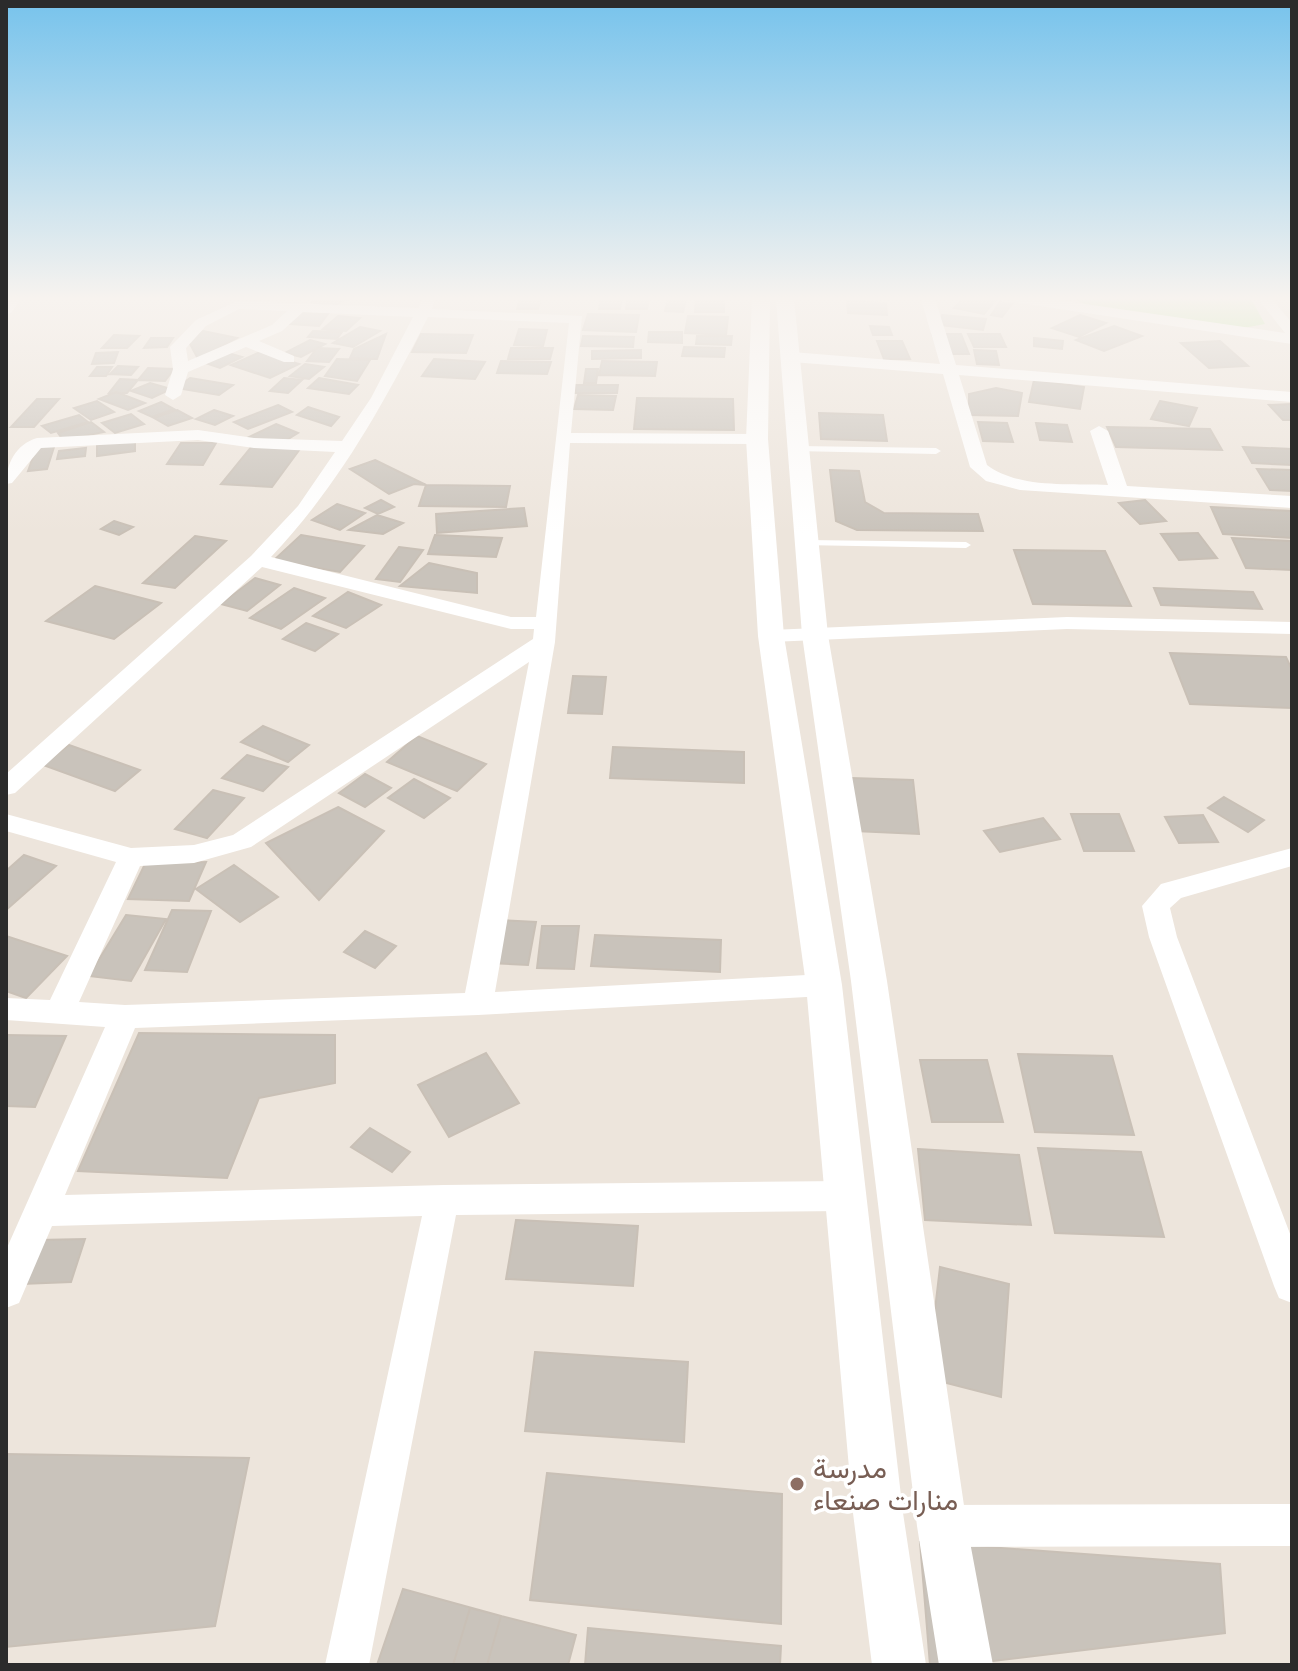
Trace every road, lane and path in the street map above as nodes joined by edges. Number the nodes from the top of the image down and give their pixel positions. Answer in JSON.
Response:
{"nodes":[{"id":1,"x":179,"y":377,"type":"edge"},
{"id":2,"x":390,"y":377,"type":"edge"},
{"id":3,"x":570,"y":377,"type":"edge"},
{"id":4,"x":772,"y":377,"type":"edge"},
{"id":5,"x":782,"y":377,"type":"edge"},
{"id":6,"x":951,"y":377,"type":"edge"},
{"id":7,"x":1046,"y":377,"type":"edge"},
{"id":8,"x":173,"y":395,"type":"dead end"},
{"id":9,"x":1292,"y":397,"type":"edge"},
{"id":10,"x":1099,"y":431,"type":"dead end"},
{"id":11,"x":562,"y":438,"type":"junction"},
{"id":12,"x":757,"y":439,"type":"junction"},
{"id":13,"x":349,"y":447,"type":"junction"},
{"id":14,"x":798,"y":449,"type":"junction"},
{"id":15,"x":936,"y":451,"type":"dead end"},
{"id":16,"x":6,"y":479,"type":"edge"},
{"id":17,"x":1119,"y":491,"type":"junction"},
{"id":18,"x":1292,"y":502,"type":"edge"},
{"id":19,"x":763,"y":516,"type":"junction"},
{"id":20,"x":805,"y":530,"type":"junction"},
{"id":21,"x":966,"y":545,"type":"dead end"},
{"id":22,"x":258,"y":560,"type":"junction"},
{"id":23,"x":1292,"y":628,"type":"edge"},
{"id":24,"x":545,"y":632,"type":"junction"},
{"id":25,"x":815,"y":635,"type":"junction"},
{"id":26,"x":771,"y":636,"type":"junction"},
{"id":27,"x":6,"y":787,"type":"edge"},
{"id":28,"x":6,"y":822,"type":"edge"},
{"id":29,"x":131,"y":857,"type":"junction"},
{"id":30,"x":1292,"y":857,"type":"edge"},
{"id":31,"x":824,"y":985,"type":"junction"},
{"id":32,"x":478,"y":1004,"type":"junction"},
{"id":33,"x":6,"y":1009,"type":"edge"},
{"id":34,"x":59,"y":1014,"type":"junction"},
{"id":35,"x":125,"y":1017,"type":"junction"},
{"id":36,"x":845,"y":1196,"type":"junction"},
{"id":37,"x":444,"y":1200,"type":"junction"},
{"id":38,"x":41,"y":1211,"type":"junction"},
{"id":39,"x":1292,"y":1286,"type":"edge"},
{"id":40,"x":6,"y":1291,"type":"edge"},
{"id":41,"x":1292,"y":1525,"type":"edge"},
{"id":42,"x":942,"y":1526,"type":"junction"},
{"id":43,"x":347,"y":1665,"type":"edge"},
{"id":44,"x":899,"y":1665,"type":"edge"},
{"id":45,"x":966,"y":1665,"type":"edge"}],
"edges":[{"from":1,"to":8,"type":"street"},
{"from":2,"to":13,"type":"street"},
{"from":3,"to":11,"type":"street"},
{"from":4,"to":12,"type":"street"},
{"from":5,"to":14,"type":"street"},
{"from":6,"to":17,"type":"street"},
{"from":7,"to":9,"type":"street"},
{"from":10,"to":17,"type":"street"},
{"from":11,"to":12,"type":"street"},
{"from":11,"to":24,"type":"street"},
{"from":12,"to":19,"type":"street"},
{"from":13,"to":16,"type":"street"},
{"from":13,"to":22,"type":"street"},
{"from":14,"to":15,"type":"lane"},
{"from":14,"to":20,"type":"street"},
{"from":17,"to":18,"type":"street"},
{"from":19,"to":20,"type":"street"},
{"from":19,"to":26,"type":"street"},
{"from":20,"to":21,"type":"lane"},
{"from":20,"to":25,"type":"street"},
{"from":22,"to":24,"type":"street"},
{"from":22,"to":27,"type":"street"},
{"from":23,"to":25,"type":"street"},
{"from":24,"to":29,"type":"street"},
{"from":24,"to":32,"type":"street"},
{"from":25,"to":26,"type":"street"},
{"from":25,"to":42,"type":"street"},
{"from":26,"to":31,"type":"street"},
{"from":28,"to":29,"type":"street"},
{"from":29,"to":34,"type":"street"},
{"from":30,"to":39,"type":"street"},
{"from":31,"to":32,"type":"street"},
{"from":31,"to":36,"type":"street"},
{"from":32,"to":35,"type":"street"},
{"from":33,"to":34,"type":"street"},
{"from":34,"to":35,"type":"street"},
{"from":35,"to":38,"type":"street"},
{"from":36,"to":37,"type":"street"},
{"from":36,"to":44,"type":"street"},
{"from":37,"to":38,"type":"street"},
{"from":37,"to":43,"type":"street"},
{"from":38,"to":40,"type":"street"},
{"from":41,"to":42,"type":"street"},
{"from":42,"to":45,"type":"street"}]}
